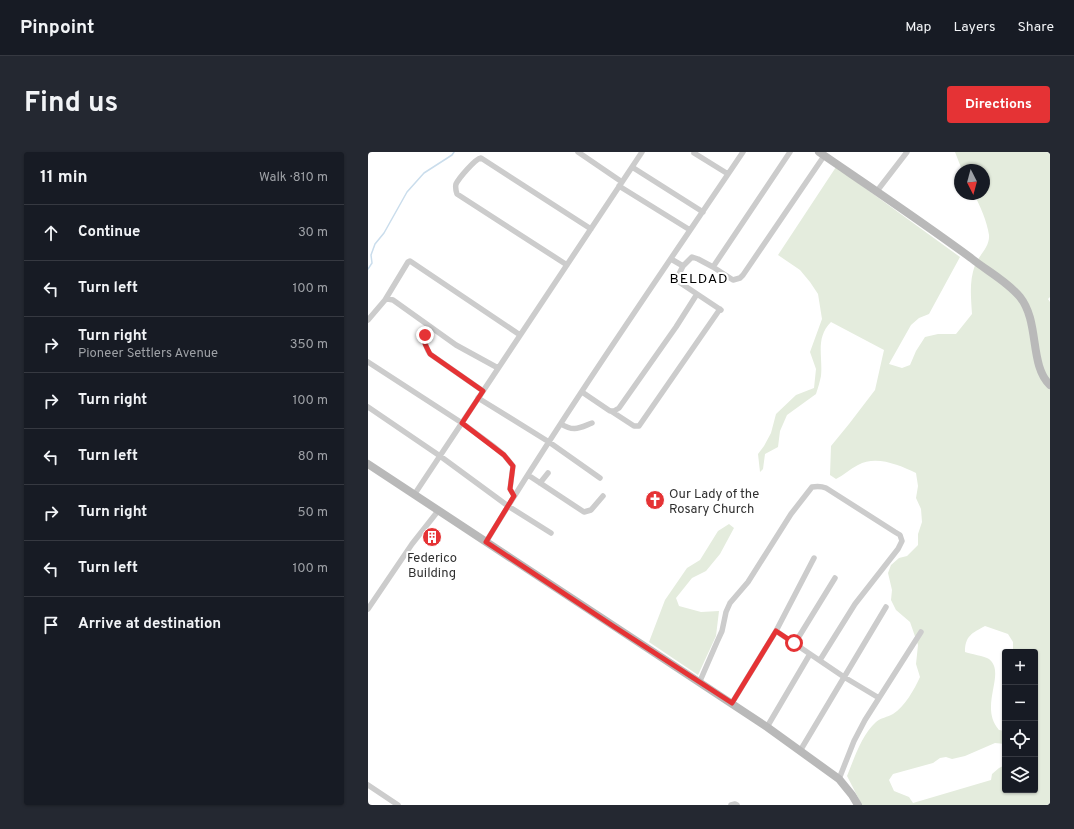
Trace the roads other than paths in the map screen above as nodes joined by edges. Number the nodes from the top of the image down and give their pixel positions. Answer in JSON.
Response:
{"nodes":[{"id":1,"x":578,"y":152,"type":"edge"},
{"id":2,"x":642,"y":152,"type":"edge"},
{"id":3,"x":743,"y":152,"type":"edge"},
{"id":4,"x":790,"y":152,"type":"edge"},
{"id":5,"x":907,"y":152,"type":"edge"},
{"id":6,"x":694,"y":153,"type":"edge"},
{"id":7,"x":822,"y":154,"type":"edge"},
{"id":8,"x":632,"y":167,"type":"junction"},
{"id":9,"x":728,"y":174,"type":"junction"},
{"id":10,"x":621,"y":184,"type":"junction"},
{"id":11,"x":877,"y":191,"type":"junction"},
{"id":12,"x":703,"y":212,"type":"junction"},
{"id":13,"x":591,"y":229,"type":"junction"},
{"id":14,"x":690,"y":230,"type":"junction"},
{"id":15,"x":671,"y":259,"type":"junction"},
{"id":16,"x":567,"y":264,"type":"junction"},
{"id":17,"x":683,"y":266,"type":"junction"},
{"id":18,"x":713,"y":267,"type":"junction"},
{"id":19,"x":697,"y":294,"type":"junction"},
{"id":20,"x":385,"y":300,"type":"junction"},
{"id":21,"x":368,"y":320,"type":"edge"},
{"id":22,"x":430,"y":326,"type":"junction"},
{"id":23,"x":520,"y":335,"type":"junction"},
{"id":24,"x":368,"y":362,"type":"edge"},
{"id":25,"x":498,"y":368,"type":"junction"},
{"id":26,"x":1050,"y":385,"type":"edge"},
{"id":27,"x":483,"y":391,"type":"junction"},
{"id":28,"x":582,"y":392,"type":"junction"},
{"id":29,"x":478,"y":398,"type":"junction"},
{"id":30,"x":368,"y":407,"type":"edge"},
{"id":31,"x":610,"y":411,"type":"junction"},
{"id":32,"x":462,"y":423,"type":"junction"},
{"id":33,"x":592,"y":423,"type":"dead end"},
{"id":34,"x":561,"y":424,"type":"junction"},
{"id":35,"x":549,"y":442,"type":"junction"},
{"id":36,"x":440,"y":456,"type":"junction"},
{"id":37,"x":368,"y":464,"type":"edge"},
{"id":38,"x":548,"y":473,"type":"dead end"},
{"id":39,"x":528,"y":475,"type":"junction"},
{"id":40,"x":600,"y":478,"type":"dead end"},
{"id":41,"x":540,"y":483,"type":"junction"},
{"id":42,"x":414,"y":495,"type":"junction"},
{"id":43,"x":514,"y":496,"type":"junction"},
{"id":44,"x":603,"y":496,"type":"dead end"},
{"id":45,"x":508,"y":506,"type":"junction"},
{"id":46,"x":438,"y":511,"type":"junction"},
{"id":47,"x":551,"y":533,"type":"dead end"},
{"id":48,"x":486,"y":542,"type":"junction"},
{"id":49,"x":814,"y":558,"type":"dead end"},
{"id":50,"x":835,"y":578,"type":"dead end"},
{"id":51,"x":886,"y":607,"type":"dead end"},
{"id":52,"x":368,"y":609,"type":"edge"},
{"id":53,"x":776,"y":631,"type":"junction"},
{"id":54,"x":921,"y":632,"type":"dead end"},
{"id":55,"x":794,"y":643,"type":"junction"},
{"id":56,"x":810,"y":654,"type":"junction"},
{"id":57,"x":820,"y":660,"type":"junction"},
{"id":58,"x":844,"y":677,"type":"junction"},
{"id":59,"x":700,"y":681,"type":"junction"},
{"id":60,"x":879,"y":698,"type":"junction"},
{"id":61,"x":732,"y":703,"type":"junction"},
{"id":62,"x":767,"y":726,"type":"junction"},
{"id":63,"x":800,"y":751,"type":"junction"},
{"id":64,"x":839,"y":779,"type":"junction"},
{"id":65,"x":368,"y":785,"type":"edge"},
{"id":66,"x":398,"y":805,"type":"edge"},
{"id":67,"x":731,"y":805,"type":"edge"},
{"id":68,"x":737,"y":805,"type":"edge"},
{"id":69,"x":858,"y":805,"type":"edge"}],
"edges":[{"from":1,"to":10,"type":"street"},
{"from":2,"to":8,"type":"street"},
{"from":3,"to":9,"type":"street"},
{"from":4,"to":18,"type":"street"},
{"from":5,"to":11,"type":"street"},
{"from":6,"to":9,"type":"street"},
{"from":7,"to":11,"type":"street"},
{"from":7,"to":18,"type":"street"},
{"from":8,"to":10,"type":"street"},
{"from":8,"to":12,"type":"street"},
{"from":9,"to":12,"type":"street"},
{"from":10,"to":13,"type":"street"},
{"from":10,"to":14,"type":"street"},
{"from":11,"to":26,"type":"street"},
{"from":12,"to":14,"type":"street"},
{"from":13,"to":16,"type":"street"},
{"from":13,"to":16,"type":"street"},
{"from":14,"to":15,"type":"street"},
{"from":15,"to":17,"type":"street"},
{"from":15,"to":28,"type":"street"},
{"from":16,"to":23,"type":"street"},
{"from":17,"to":18,"type":"street"},
{"from":17,"to":19,"type":"street"},
{"from":19,"to":31,"type":"street"},
{"from":19,"to":31,"type":"street"},
{"from":20,"to":21,"type":"street"},
{"from":20,"to":22,"type":"street"},
{"from":20,"to":23,"type":"street"},
{"from":22,"to":25,"type":"street"},
{"from":22,"to":27,"type":"street"},
{"from":23,"to":25,"type":"street"},
{"from":24,"to":32,"type":"street"},
{"from":25,"to":27,"type":"street"},
{"from":27,"to":29,"type":"street"},
{"from":28,"to":31,"type":"street"},
{"from":28,"to":34,"type":"street"},
{"from":29,"to":32,"type":"street"},
{"from":29,"to":35,"type":"street"},
{"from":30,"to":36,"type":"street"},
{"from":32,"to":36,"type":"street"},
{"from":32,"to":43,"type":"street"},
{"from":33,"to":34,"type":"street"},
{"from":34,"to":35,"type":"street"},
{"from":35,"to":39,"type":"street"},
{"from":35,"to":40,"type":"street"},
{"from":36,"to":42,"type":"street"},
{"from":36,"to":45,"type":"street"},
{"from":37,"to":42,"type":"street"},
{"from":38,"to":41,"type":"street"},
{"from":39,"to":41,"type":"street"},
{"from":39,"to":43,"type":"street"},
{"from":41,"to":44,"type":"street"},
{"from":42,"to":46,"type":"street"},
{"from":43,"to":45,"type":"street"},
{"from":45,"to":47,"type":"street"},
{"from":45,"to":48,"type":"street"},
{"from":46,"to":48,"type":"street"},
{"from":46,"to":52,"type":"street"},
{"from":48,"to":59,"type":"street"},
{"from":49,"to":53,"type":"street"},
{"from":50,"to":55,"type":"street"},
{"from":51,"to":58,"type":"street"},
{"from":53,"to":55,"type":"street"},
{"from":53,"to":61,"type":"street"},
{"from":54,"to":60,"type":"street"},
{"from":55,"to":56,"type":"street"},
{"from":56,"to":57,"type":"street"},
{"from":56,"to":62,"type":"street"},
{"from":57,"to":58,"type":"street"},
{"from":57,"to":59,"type":"street"},
{"from":58,"to":60,"type":"street"},
{"from":58,"to":63,"type":"street"},
{"from":59,"to":61,"type":"street"},
{"from":60,"to":64,"type":"street"},
{"from":61,"to":62,"type":"street"},
{"from":62,"to":63,"type":"street"},
{"from":63,"to":64,"type":"street"},
{"from":64,"to":69,"type":"street"},
{"from":65,"to":66,"type":"street"},
{"from":67,"to":68,"type":"street"}]}
